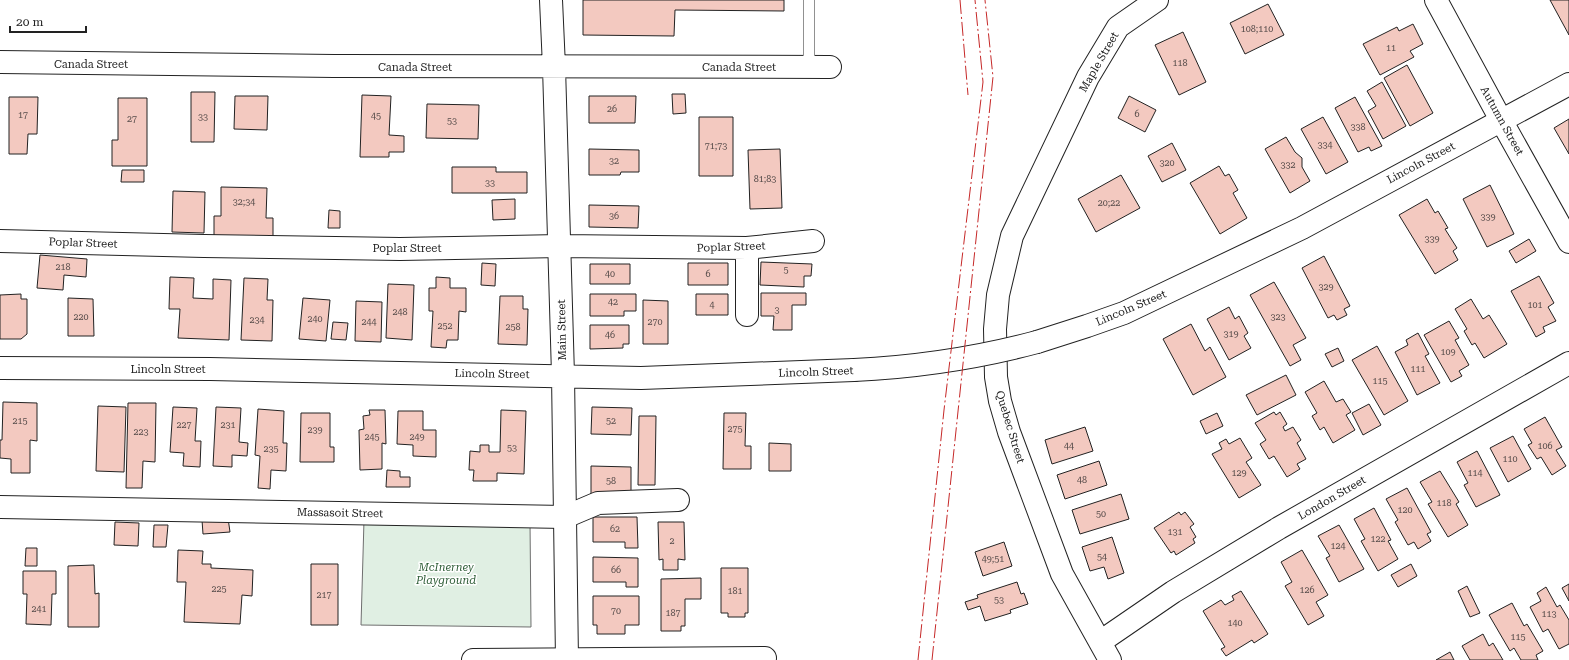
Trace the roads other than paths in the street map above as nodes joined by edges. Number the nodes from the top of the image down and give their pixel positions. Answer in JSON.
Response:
{"nodes":[{"id":1,"x":550,"y":0,"type":"edge"},
{"id":2,"x":809,"y":0,"type":"edge"},
{"id":3,"x":1156,"y":0,"type":"edge"},
{"id":4,"x":1436,"y":0,"type":"edge"},
{"id":5,"x":0,"y":62,"type":"edge"},
{"id":6,"x":554,"y":67,"type":"junction"},
{"id":7,"x":819,"y":67,"type":"joint"},
{"id":8,"x":1569,"y":84,"type":"edge"},
{"id":9,"x":1069,"y":118,"type":"joint"},
{"id":10,"x":1501,"y":120,"type":"junction"},
{"id":11,"x":0,"y":241,"type":"edge"},
{"id":12,"x":813,"y":241,"type":"dead end"},
{"id":13,"x":1569,"y":242,"type":"edge"},
{"id":14,"x":560,"y":246,"type":"junction"},
{"id":15,"x":747,"y":248,"type":"junction"},
{"id":16,"x":747,"y":315,"type":"dead end"},
{"id":17,"x":1569,"y":363,"type":"edge"},
{"id":18,"x":0,"y":368,"type":"edge"},
{"id":19,"x":563,"y":375,"type":"junction"},
{"id":20,"x":678,"y":500,"type":"dead end"},
{"id":21,"x":0,"y":507,"type":"edge"},
{"id":22,"x":565,"y":517,"type":"junction"},
{"id":23,"x":1105,"y":651,"type":"edge"},
{"id":24,"x":765,"y":658,"type":"dead end"},
{"id":25,"x":473,"y":660,"type":"edge"},
{"id":26,"x":567,"y":660,"type":"edge"}],
"edges":[{"from":1,"to":6,"type":"street","name":"Main Street"},
{"from":2,"to":7,"type":"lane"},
{"from":3,"to":9,"type":"street","name":"Maple Street"},
{"from":4,"to":10,"type":"street","name":"Autumn Street"},
{"from":5,"to":6,"type":"street","name":"Canada Street"},
{"from":6,"to":7,"type":"street","name":"Canada Street"},
{"from":6,"to":14,"type":"street","name":"Main Street"},
{"from":8,"to":10,"type":"street","name":"Lincoln Street"},
{"from":9,"to":23,"type":"street","name":"Quebec Street"},
{"from":10,"to":13,"type":"street","name":"Autumn Street"},
{"from":10,"to":19,"type":"street","name":"Lincoln Street","bridge":true},
{"from":11,"to":14,"type":"street","name":"Poplar Street"},
{"from":12,"to":15,"type":"street","name":"Poplar Street"},
{"from":14,"to":15,"type":"street","name":"Poplar Street"},
{"from":14,"to":19,"type":"street","name":"Main Street"},
{"from":15,"to":16,"type":"street"},
{"from":17,"to":23,"type":"street","name":"London Street"},
{"from":18,"to":19,"type":"street","name":"Lincoln Street"},
{"from":19,"to":22,"type":"street","name":"Main Street"},
{"from":20,"to":22,"type":"street","name":"Massasoit Street"},
{"from":21,"to":22,"type":"street","name":"Massasoit Street"},
{"from":22,"to":26,"type":"street","name":"Main Street"},
{"from":24,"to":26,"type":"street"},
{"from":25,"to":26,"type":"street"}]}
